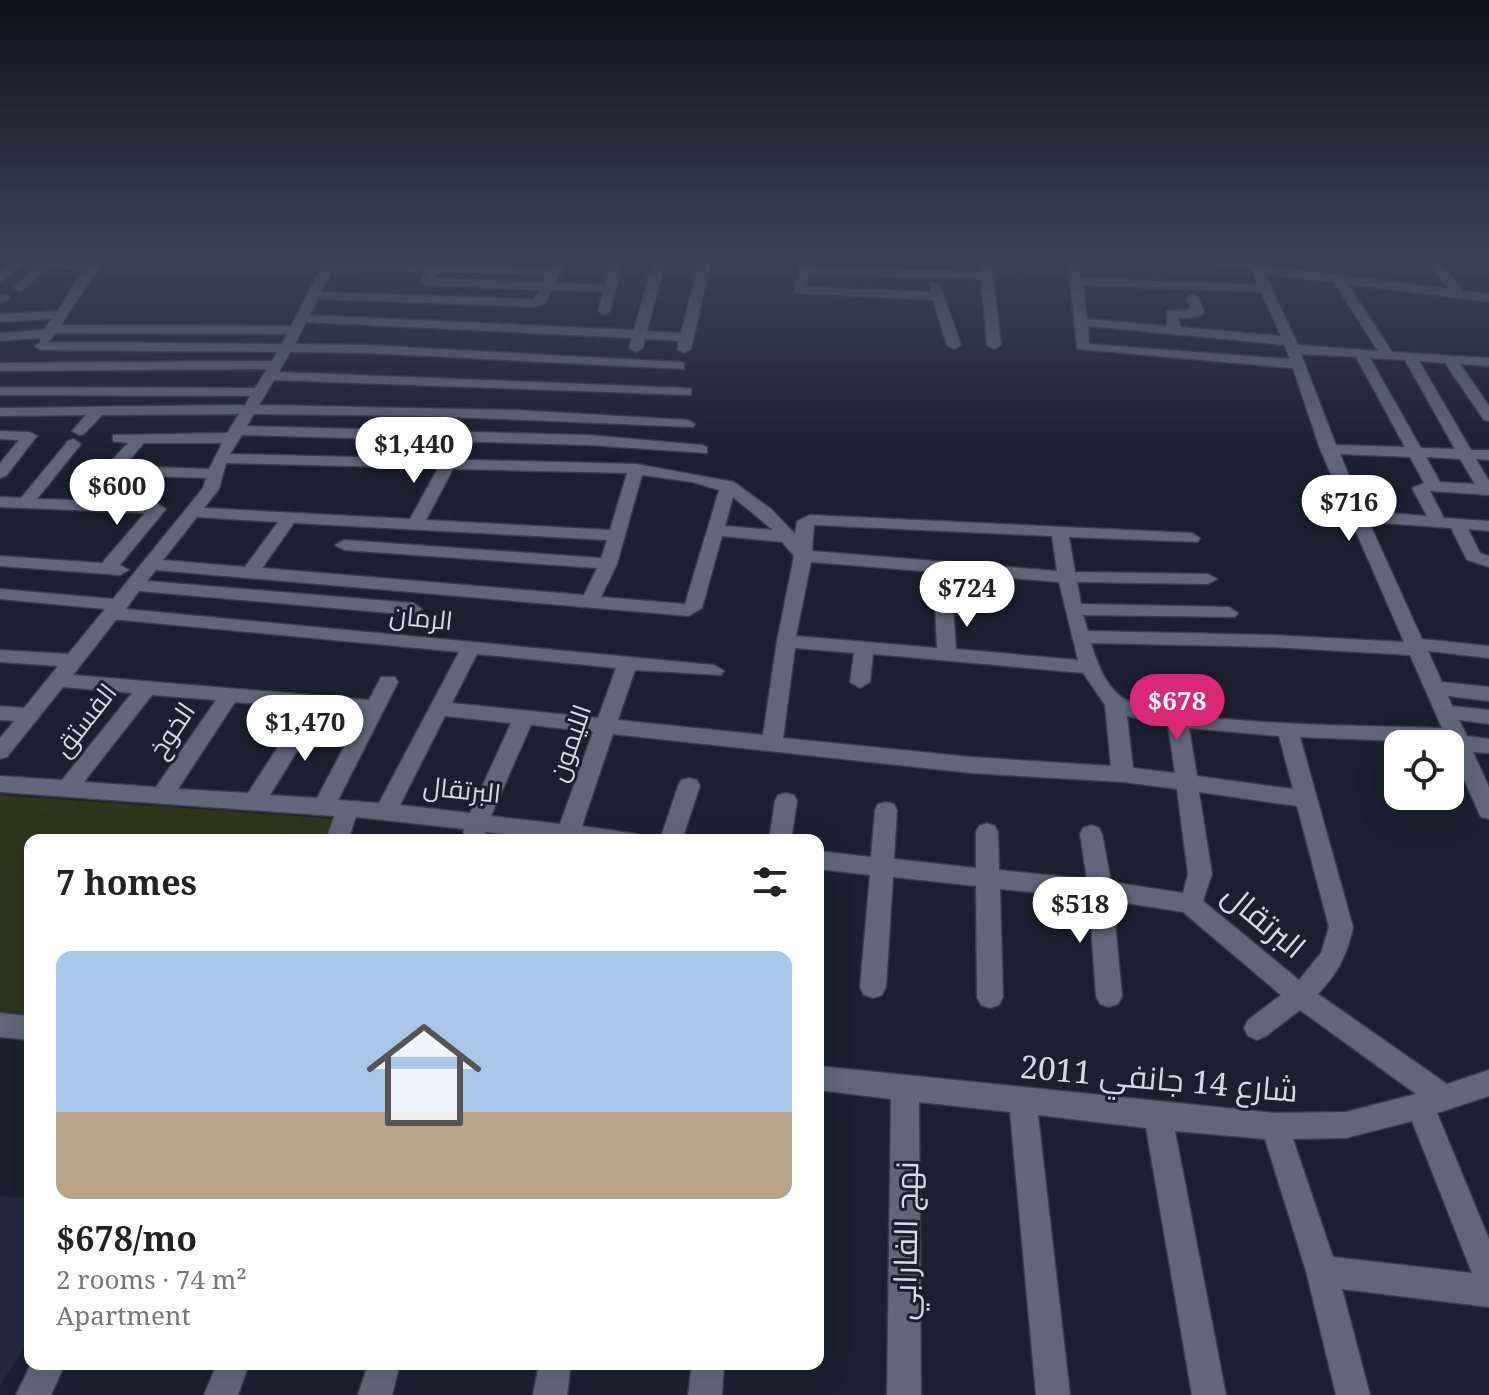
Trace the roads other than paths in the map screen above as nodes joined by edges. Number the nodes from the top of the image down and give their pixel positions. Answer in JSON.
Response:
{"nodes":[{"id":1,"x":54,"y":323,"type":"edge"},
{"id":2,"x":642,"y":323,"type":"edge"},
{"id":3,"x":690,"y":323,"type":"edge"},
{"id":4,"x":947,"y":323,"type":"edge"},
{"id":5,"x":992,"y":323,"type":"edge"},
{"id":6,"x":1081,"y":323,"type":"edge"},
{"id":7,"x":1092,"y":323,"type":"edge"},
{"id":8,"x":1173,"y":323,"type":"edge"},
{"id":9,"x":1282,"y":323,"type":"edge"},
{"id":10,"x":1369,"y":323,"type":"edge"},
{"id":11,"x":299,"y":324,"type":"junction"},
{"id":12,"x":458,"y":325,"type":"junction"},
{"id":13,"x":1175,"y":331,"type":"junction"},
{"id":14,"x":46,"y":336,"type":"junction"},
{"id":15,"x":639,"y":336,"type":"junction"},
{"id":16,"x":0,"y":337,"type":"edge"},
{"id":17,"x":687,"y":337,"type":"junction"},
{"id":18,"x":954,"y":345,"type":"dead end"},
{"id":19,"x":994,"y":345,"type":"dead end"},
{"id":20,"x":287,"y":347,"type":"junction"},
{"id":21,"x":1294,"y":351,"type":"junction"},
{"id":22,"x":435,"y":353,"type":"junction"},
{"id":23,"x":1361,"y":354,"type":"junction"},
{"id":24,"x":1387,"y":355,"type":"junction"},
{"id":25,"x":1410,"y":357,"type":"junction"},
{"id":26,"x":1450,"y":360,"type":"junction"},
{"id":27,"x":1489,"y":362,"type":"edge"},
{"id":28,"x":631,"y":363,"type":"junction"},
{"id":29,"x":679,"y":366,"type":"junction"},
{"id":30,"x":0,"y":367,"type":"edge"},
{"id":31,"x":20,"y":367,"type":"junction"},
{"id":32,"x":272,"y":371,"type":"junction"},
{"id":33,"x":415,"y":381,"type":"junction"},
{"id":34,"x":0,"y":390,"type":"edge"},
{"id":35,"x":620,"y":391,"type":"junction"},
{"id":36,"x":259,"y":392,"type":"junction"},
{"id":37,"x":680,"y":392,"type":"junction"},
{"id":38,"x":98,"y":410,"type":"junction"},
{"id":39,"x":249,"y":410,"type":"junction"},
{"id":40,"x":0,"y":412,"type":"edge"},
{"id":41,"x":396,"y":412,"type":"junction"},
{"id":42,"x":460,"y":413,"type":"junction"},
{"id":43,"x":1489,"y":417,"type":"edge"},
{"id":44,"x":607,"y":418,"type":"junction"},
{"id":45,"x":662,"y":422,"type":"junction"},
{"id":46,"x":688,"y":424,"type":"dead end"},
{"id":47,"x":236,"y":434,"type":"junction"},
{"id":48,"x":0,"y":435,"type":"edge"},
{"id":49,"x":451,"y":435,"type":"junction"},
{"id":50,"x":118,"y":438,"type":"dead end"},
{"id":51,"x":140,"y":438,"type":"junction"},
{"id":52,"x":1328,"y":449,"type":"junction"},
{"id":53,"x":702,"y":450,"type":"dead end"},
{"id":54,"x":1414,"y":453,"type":"junction"},
{"id":55,"x":1467,"y":455,"type":"junction"},
{"id":56,"x":1489,"y":455,"type":"edge"},
{"id":57,"x":444,"y":462,"type":"junction"},
{"id":58,"x":217,"y":466,"type":"junction"},
{"id":59,"x":636,"y":469,"type":"junction"},
{"id":60,"x":109,"y":470,"type":"junction"},
{"id":61,"x":0,"y":473,"type":"edge"},
{"id":62,"x":728,"y":485,"type":"junction"},
{"id":63,"x":1434,"y":486,"type":"junction"},
{"id":64,"x":1488,"y":490,"type":"edge"},
{"id":65,"x":0,"y":502,"type":"edge"},
{"id":66,"x":26,"y":502,"type":"junction"},
{"id":67,"x":81,"y":504,"type":"junction"},
{"id":68,"x":191,"y":512,"type":"junction"},
{"id":69,"x":1359,"y":516,"type":"junction"},
{"id":70,"x":289,"y":518,"type":"junction"},
{"id":71,"x":1438,"y":522,"type":"junction"},
{"id":72,"x":1457,"y":524,"type":"junction"},
{"id":73,"x":414,"y":526,"type":"junction"},
{"id":74,"x":1489,"y":526,"type":"edge"},
{"id":75,"x":715,"y":530,"type":"junction"},
{"id":76,"x":1059,"y":530,"type":"junction"},
{"id":77,"x":617,"y":535,"type":"junction"},
{"id":78,"x":788,"y":537,"type":"junction"},
{"id":79,"x":1192,"y":538,"type":"dead end"},
{"id":80,"x":344,"y":545,"type":"dead end"},
{"id":81,"x":803,"y":556,"type":"junction"},
{"id":82,"x":0,"y":561,"type":"edge"},
{"id":83,"x":1487,"y":562,"type":"edge"},
{"id":84,"x":608,"y":564,"type":"junction"},
{"id":85,"x":107,"y":569,"type":"junction"},
{"id":86,"x":251,"y":571,"type":"junction"},
{"id":87,"x":143,"y":574,"type":"junction"},
{"id":88,"x":1068,"y":577,"type":"junction"},
{"id":89,"x":1208,"y":579,"type":"dead end"},
{"id":90,"x":392,"y":584,"type":"junction"},
{"id":91,"x":0,"y":594,"type":"edge"},
{"id":92,"x":590,"y":601,"type":"junction"},
{"id":93,"x":944,"y":605,"type":"dead end"},
{"id":94,"x":378,"y":606,"type":"junction"},
{"id":95,"x":413,"y":609,"type":"dead end"},
{"id":96,"x":1074,"y":609,"type":"junction"},
{"id":97,"x":117,"y":611,"type":"junction"},
{"id":98,"x":1229,"y":613,"type":"dead end"},
{"id":99,"x":1082,"y":637,"type":"junction"},
{"id":100,"x":786,"y":641,"type":"junction"},
{"id":101,"x":1417,"y":647,"type":"junction"},
{"id":102,"x":864,"y":648,"type":"junction"},
{"id":103,"x":470,"y":649,"type":"junction"},
{"id":104,"x":1489,"y":652,"type":"edge"},
{"id":105,"x":947,"y":655,"type":"junction"},
{"id":106,"x":0,"y":656,"type":"edge"},
{"id":107,"x":73,"y":661,"type":"junction"},
{"id":108,"x":627,"y":664,"type":"junction"},
{"id":109,"x":1091,"y":667,"type":"junction"},
{"id":110,"x":714,"y":671,"type":"dead end"},
{"id":111,"x":58,"y":680,"type":"junction"},
{"id":112,"x":388,"y":682,"type":"dead end"},
{"id":113,"x":860,"y":682,"type":"dead end"},
{"id":114,"x":148,"y":686,"type":"junction"},
{"id":115,"x":1435,"y":688,"type":"junction"},
{"id":116,"x":230,"y":694,"type":"junction"},
{"id":117,"x":1489,"y":694,"type":"edge"},
{"id":118,"x":318,"y":701,"type":"junction"},
{"id":119,"x":1115,"y":704,"type":"junction"},
{"id":120,"x":374,"y":707,"type":"junction"},
{"id":121,"x":437,"y":708,"type":"junction"},
{"id":122,"x":1446,"y":712,"type":"junction"},
{"id":123,"x":0,"y":713,"type":"edge"},
{"id":124,"x":31,"y":715,"type":"junction"},
{"id":125,"x":524,"y":717,"type":"junction"},
{"id":126,"x":1489,"y":717,"type":"edge"},
{"id":127,"x":1178,"y":720,"type":"junction"},
{"id":128,"x":607,"y":725,"type":"junction"},
{"id":129,"x":1287,"y":729,"type":"junction"},
{"id":130,"x":1454,"y":730,"type":"edge"},
{"id":131,"x":1384,"y":735,"type":"edge"},
{"id":132,"x":1464,"y":740,"type":"edge"},
{"id":133,"x":772,"y":742,"type":"junction"},
{"id":134,"x":1489,"y":746,"type":"edge"},
{"id":135,"x":1464,"y":751,"type":"edge"},
{"id":136,"x":0,"y":752,"type":"edge"},
{"id":137,"x":1123,"y":774,"type":"junction"},
{"id":138,"x":1186,"y":783,"type":"junction"},
{"id":139,"x":0,"y":784,"type":"edge"},
{"id":140,"x":689,"y":786,"type":"dead end"},
{"id":141,"x":67,"y":789,"type":"junction"},
{"id":142,"x":1484,"y":790,"type":"edge"},
{"id":143,"x":161,"y":797,"type":"junction"},
{"id":144,"x":1306,"y":799,"type":"junction"},
{"id":145,"x":786,"y":801,"type":"dead end"},
{"id":146,"x":254,"y":802,"type":"junction"},
{"id":147,"x":323,"y":807,"type":"junction"},
{"id":148,"x":348,"y":808,"type":"junction"},
{"id":149,"x":886,"y":810,"type":"dead end"},
{"id":150,"x":1489,"y":811,"type":"edge"},
{"id":151,"x":385,"y":812,"type":"junction"},
{"id":152,"x":475,"y":831,"type":"edge"},
{"id":153,"x":987,"y":832,"type":"dead end"},
{"id":154,"x":339,"y":834,"type":"edge"},
{"id":155,"x":530,"y":834,"type":"edge"},
{"id":156,"x":568,"y":834,"type":"edge"},
{"id":157,"x":673,"y":834,"type":"edge"},
{"id":158,"x":781,"y":834,"type":"edge"},
{"id":159,"x":1091,"y":834,"type":"dead end"},
{"id":160,"x":824,"y":861,"type":"edge"},
{"id":161,"x":883,"y":866,"type":"junction"},
{"id":162,"x":989,"y":878,"type":"junction"},
{"id":163,"x":1100,"y":890,"type":"junction"},
{"id":164,"x":1189,"y":903,"type":"junction"},
{"id":165,"x":873,"y":987,"type":"dead end"},
{"id":166,"x":1298,"y":994,"type":"junction"},
{"id":167,"x":1109,"y":996,"type":"dead end"},
{"id":168,"x":990,"y":997,"type":"dead end"},
{"id":169,"x":0,"y":1025,"type":"edge"},
{"id":170,"x":24,"y":1027,"type":"edge"},
{"id":171,"x":1257,"y":1028,"type":"dead end"},
{"id":172,"x":824,"y":1079,"type":"edge"},
{"id":173,"x":1489,"y":1083,"type":"edge"},
{"id":174,"x":904,"y":1087,"type":"junction"},
{"id":175,"x":1023,"y":1101,"type":"junction"},
{"id":176,"x":1431,"y":1102,"type":"junction"},
{"id":177,"x":1158,"y":1116,"type":"junction"},
{"id":178,"x":1275,"y":1126,"type":"junction"},
{"id":179,"x":1322,"y":1271,"type":"junction"},
{"id":180,"x":1489,"y":1277,"type":"edge"},
{"id":181,"x":1489,"y":1291,"type":"edge"},
{"id":182,"x":46,"y":1370,"type":"edge"},
{"id":183,"x":231,"y":1370,"type":"edge"},
{"id":184,"x":382,"y":1370,"type":"edge"},
{"id":185,"x":554,"y":1370,"type":"edge"},
{"id":186,"x":707,"y":1370,"type":"edge"},
{"id":187,"x":33,"y":1395,"type":"edge"},
{"id":188,"x":221,"y":1395,"type":"edge"},
{"id":189,"x":375,"y":1395,"type":"edge"},
{"id":190,"x":550,"y":1395,"type":"edge"},
{"id":191,"x":705,"y":1395,"type":"edge"},
{"id":192,"x":904,"y":1395,"type":"edge"},
{"id":193,"x":1053,"y":1395,"type":"edge"},
{"id":194,"x":1209,"y":1395,"type":"edge"},
{"id":195,"x":1353,"y":1395,"type":"edge"}],
"edges":[{"from":1,"to":14,"type":"street"},
{"from":2,"to":15,"type":"street"},
{"from":3,"to":17,"type":"street"},
{"from":4,"to":18,"type":"street"},
{"from":5,"to":19,"type":"street"},
{"from":6,"to":21,"type":"street"},
{"from":7,"to":13,"type":"street"},
{"from":8,"to":13,"type":"street"},
{"from":9,"to":21,"type":"street"},
{"from":10,"to":24,"type":"street"},
{"from":11,"to":12,"type":"street"},
{"from":11,"to":14,"type":"street"},
{"from":11,"to":20,"type":"street"},
{"from":12,"to":15,"type":"street"},
{"from":12,"to":22,"type":"street"},
{"from":13,"to":21,"type":"street"},
{"from":14,"to":16,"type":"street"},
{"from":14,"to":20,"type":"street"},
{"from":14,"to":31,"type":"street"},
{"from":15,"to":17,"type":"street"},
{"from":15,"to":28,"type":"street"},
{"from":17,"to":29,"type":"street"},
{"from":20,"to":22,"type":"street"},
{"from":20,"to":32,"type":"street"},
{"from":21,"to":23,"type":"street"},
{"from":21,"to":52,"type":"street"},
{"from":22,"to":28,"type":"street"},
{"from":22,"to":33,"type":"street"},
{"from":23,"to":24,"type":"street"},
{"from":23,"to":54,"type":"street"},
{"from":24,"to":25,"type":"street"},
{"from":25,"to":26,"type":"street"},
{"from":25,"to":55,"type":"street"},
{"from":26,"to":27,"type":"street"},
{"from":26,"to":43,"type":"street"},
{"from":28,"to":29,"type":"street"},
{"from":28,"to":35,"type":"street"},
{"from":29,"to":37,"type":"street"},
{"from":30,"to":31,"type":"street"},
{"from":31,"to":32,"type":"street"},
{"from":31,"to":34,"type":"street"},
{"from":32,"to":33,"type":"street"},
{"from":32,"to":36,"type":"street"},
{"from":33,"to":35,"type":"street"},
{"from":33,"to":41,"type":"street"},
{"from":34,"to":36,"type":"street"},
{"from":35,"to":37,"type":"street"},
{"from":35,"to":44,"type":"street"},
{"from":36,"to":39,"type":"street"},
{"from":37,"to":45,"type":"street"},
{"from":38,"to":39,"type":"street"},
{"from":38,"to":40,"type":"street"},
{"from":38,"to":66,"type":"street"},
{"from":39,"to":41,"type":"street"},
{"from":39,"to":47,"type":"street"},
{"from":41,"to":42,"type":"street"},
{"from":42,"to":44,"type":"street"},
{"from":42,"to":49,"type":"street"},
{"from":44,"to":45,"type":"street"},
{"from":45,"to":46,"type":"street"},
{"from":47,"to":49,"type":"street"},
{"from":47,"to":51,"type":"street"},
{"from":47,"to":58,"type":"street"},
{"from":48,"to":61,"type":"street"},
{"from":49,"to":53,"type":"street"},
{"from":49,"to":57,"type":"street"},
{"from":50,"to":51,"type":"street"},
{"from":51,"to":60,"type":"street"},
{"from":52,"to":54,"type":"street"},
{"from":52,"to":69,"type":"street"},
{"from":54,"to":55,"type":"street"},
{"from":54,"to":63,"type":"street"},
{"from":55,"to":56,"type":"street"},
{"from":55,"to":64,"type":"street"},
{"from":57,"to":58,"type":"street"},
{"from":57,"to":59,"type":"street"},
{"from":57,"to":73,"type":"street"},
{"from":58,"to":60,"type":"street"},
{"from":58,"to":68,"type":"street"},
{"from":59,"to":62,"type":"street"},
{"from":59,"to":77,"type":"street"},
{"from":60,"to":67,"type":"street"},
{"from":62,"to":75,"type":"street"},
{"from":62,"to":78,"type":"street"},
{"from":63,"to":64,"type":"street"},
{"from":63,"to":71,"type":"street"},
{"from":65,"to":66,"type":"street"},
{"from":66,"to":67,"type":"street"},
{"from":67,"to":85,"type":"street"},
{"from":68,"to":70,"type":"street"},
{"from":68,"to":87,"type":"street"},
{"from":69,"to":71,"type":"street"},
{"from":69,"to":101,"type":"street"},
{"from":70,"to":73,"type":"street"},
{"from":70,"to":86,"type":"street"},
{"from":71,"to":72,"type":"street"},
{"from":72,"to":74,"type":"street"},
{"from":72,"to":83,"type":"street"},
{"from":73,"to":77,"type":"street"},
{"from":75,"to":78,"type":"street"},
{"from":75,"to":92,"type":"street"},
{"from":76,"to":79,"type":"street"},
{"from":76,"to":81,"type":"street"},
{"from":76,"to":88,"type":"street"},
{"from":77,"to":84,"type":"street"},
{"from":78,"to":81,"type":"street"},
{"from":80,"to":84,"type":"street"},
{"from":81,"to":88,"type":"street"},
{"from":81,"to":100,"type":"street"},
{"from":82,"to":85,"type":"street"},
{"from":84,"to":92,"type":"street"},
{"from":85,"to":87,"type":"street"},
{"from":86,"to":87,"type":"street"},
{"from":86,"to":90,"type":"street"},
{"from":87,"to":94,"type":"street"},
{"from":87,"to":97,"type":"street"},
{"from":88,"to":89,"type":"street"},
{"from":88,"to":96,"type":"street"},
{"from":90,"to":92,"type":"street"},
{"from":90,"to":94,"type":"street"},
{"from":91,"to":97,"type":"street","name":"الرمان"},
{"from":93,"to":105,"type":"street"},
{"from":94,"to":95,"type":"street"},
{"from":96,"to":98,"type":"street"},
{"from":96,"to":99,"type":"street"},
{"from":97,"to":103,"type":"street","name":"الرمان"},
{"from":97,"to":107,"type":"street"},
{"from":99,"to":101,"type":"street"},
{"from":99,"to":109,"type":"street"},
{"from":100,"to":102,"type":"street"},
{"from":100,"to":133,"type":"street"},
{"from":101,"to":104,"type":"street"},
{"from":101,"to":115,"type":"street"},
{"from":102,"to":105,"type":"street"},
{"from":102,"to":113,"type":"street"},
{"from":103,"to":108,"type":"street","name":"الرمان"},
{"from":103,"to":121,"type":"street"},
{"from":105,"to":109,"type":"street"},
{"from":106,"to":107,"type":"street"},
{"from":107,"to":111,"type":"street"},
{"from":108,"to":110,"type":"street","name":"الرمان"},
{"from":108,"to":128,"type":"street","name":"الليمون"},
{"from":109,"to":119,"type":"street"},
{"from":111,"to":114,"type":"street"},
{"from":111,"to":124,"type":"street"},
{"from":112,"to":120,"type":"street"},
{"from":114,"to":116,"type":"street"},
{"from":114,"to":141,"type":"street","name":"الفستق"},
{"from":115,"to":117,"type":"street"},
{"from":115,"to":122,"type":"street"},
{"from":116,"to":118,"type":"street"},
{"from":116,"to":143,"type":"street","name":"الخوخ"},
{"from":118,"to":120,"type":"street"},
{"from":118,"to":146,"type":"street"},
{"from":119,"to":127,"type":"street"},
{"from":119,"to":137,"type":"street"},
{"from":120,"to":147,"type":"street"},
{"from":121,"to":125,"type":"street"},
{"from":121,"to":151,"type":"street"},
{"from":122,"to":126,"type":"street"},
{"from":122,"to":130,"type":"street"},
{"from":123,"to":124,"type":"street"},
{"from":124,"to":136,"type":"street"},
{"from":125,"to":128,"type":"street"},
{"from":125,"to":152,"type":"street"},
{"from":127,"to":129,"type":"street"},
{"from":127,"to":138,"type":"street"},
{"from":128,"to":133,"type":"street"},
{"from":128,"to":156,"type":"street","name":"الليمون"},
{"from":129,"to":131,"type":"street"},
{"from":129,"to":144,"type":"street"},
{"from":132,"to":134,"type":"street"},
{"from":133,"to":137,"type":"street"},
{"from":135,"to":142,"type":"street"},
{"from":137,"to":138,"type":"street"},
{"from":138,"to":144,"type":"street"},
{"from":138,"to":164,"type":"street"},
{"from":139,"to":141,"type":"street","name":"البرتقال"},
{"from":140,"to":157,"type":"street"},
{"from":141,"to":143,"type":"street","name":"البرتقال"},
{"from":142,"to":150,"type":"street"},
{"from":143,"to":146,"type":"street","name":"البرتقال"},
{"from":144,"to":166,"type":"street"},
{"from":145,"to":158,"type":"street"},
{"from":146,"to":147,"type":"street","name":"البرتقال"},
{"from":147,"to":148,"type":"street","name":"البرتقال"},
{"from":148,"to":151,"type":"street","name":"البرتقال"},
{"from":148,"to":154,"type":"street"},
{"from":149,"to":161,"type":"street"},
{"from":151,"to":152,"type":"street","name":"البرتقال"},
{"from":152,"to":155,"type":"street","name":"البرتقال"},
{"from":153,"to":162,"type":"street"},
{"from":159,"to":163,"type":"street"},
{"from":160,"to":161,"type":"street","name":"البرتقال"},
{"from":161,"to":162,"type":"street","name":"البرتقال"},
{"from":161,"to":165,"type":"street"},
{"from":162,"to":163,"type":"street","name":"البرتقال"},
{"from":162,"to":168,"type":"street"},
{"from":163,"to":164,"type":"street","name":"البرتقال"},
{"from":163,"to":167,"type":"street"},
{"from":164,"to":166,"type":"street","name":"البرتقال"},
{"from":166,"to":171,"type":"street"},
{"from":166,"to":176,"type":"street","name":"البرتقال"},
{"from":169,"to":170,"type":"street"},
{"from":172,"to":174,"type":"street","name":"شارع 14 جانفي 2011"},
{"from":173,"to":176,"type":"street","name":"شارع 14 جانفي 2011"},
{"from":174,"to":175,"type":"street","name":"شارع 14 جانفي 2011"},
{"from":174,"to":192,"type":"street","name":"نهج الفارابي"},
{"from":175,"to":177,"type":"street","name":"شارع 14 جانفي 2011"},
{"from":175,"to":193,"type":"street"},
{"from":176,"to":178,"type":"street","name":"شارع 14 جانفي 2011"},
{"from":176,"to":180,"type":"street"},
{"from":177,"to":178,"type":"street","name":"شارع 14 جانفي 2011"},
{"from":177,"to":194,"type":"street"},
{"from":178,"to":179,"type":"street"},
{"from":179,"to":181,"type":"street"},
{"from":179,"to":195,"type":"street"},
{"from":182,"to":187,"type":"street"},
{"from":183,"to":188,"type":"street"},
{"from":184,"to":189,"type":"street"},
{"from":185,"to":190,"type":"street"},
{"from":186,"to":191,"type":"street"}]}
